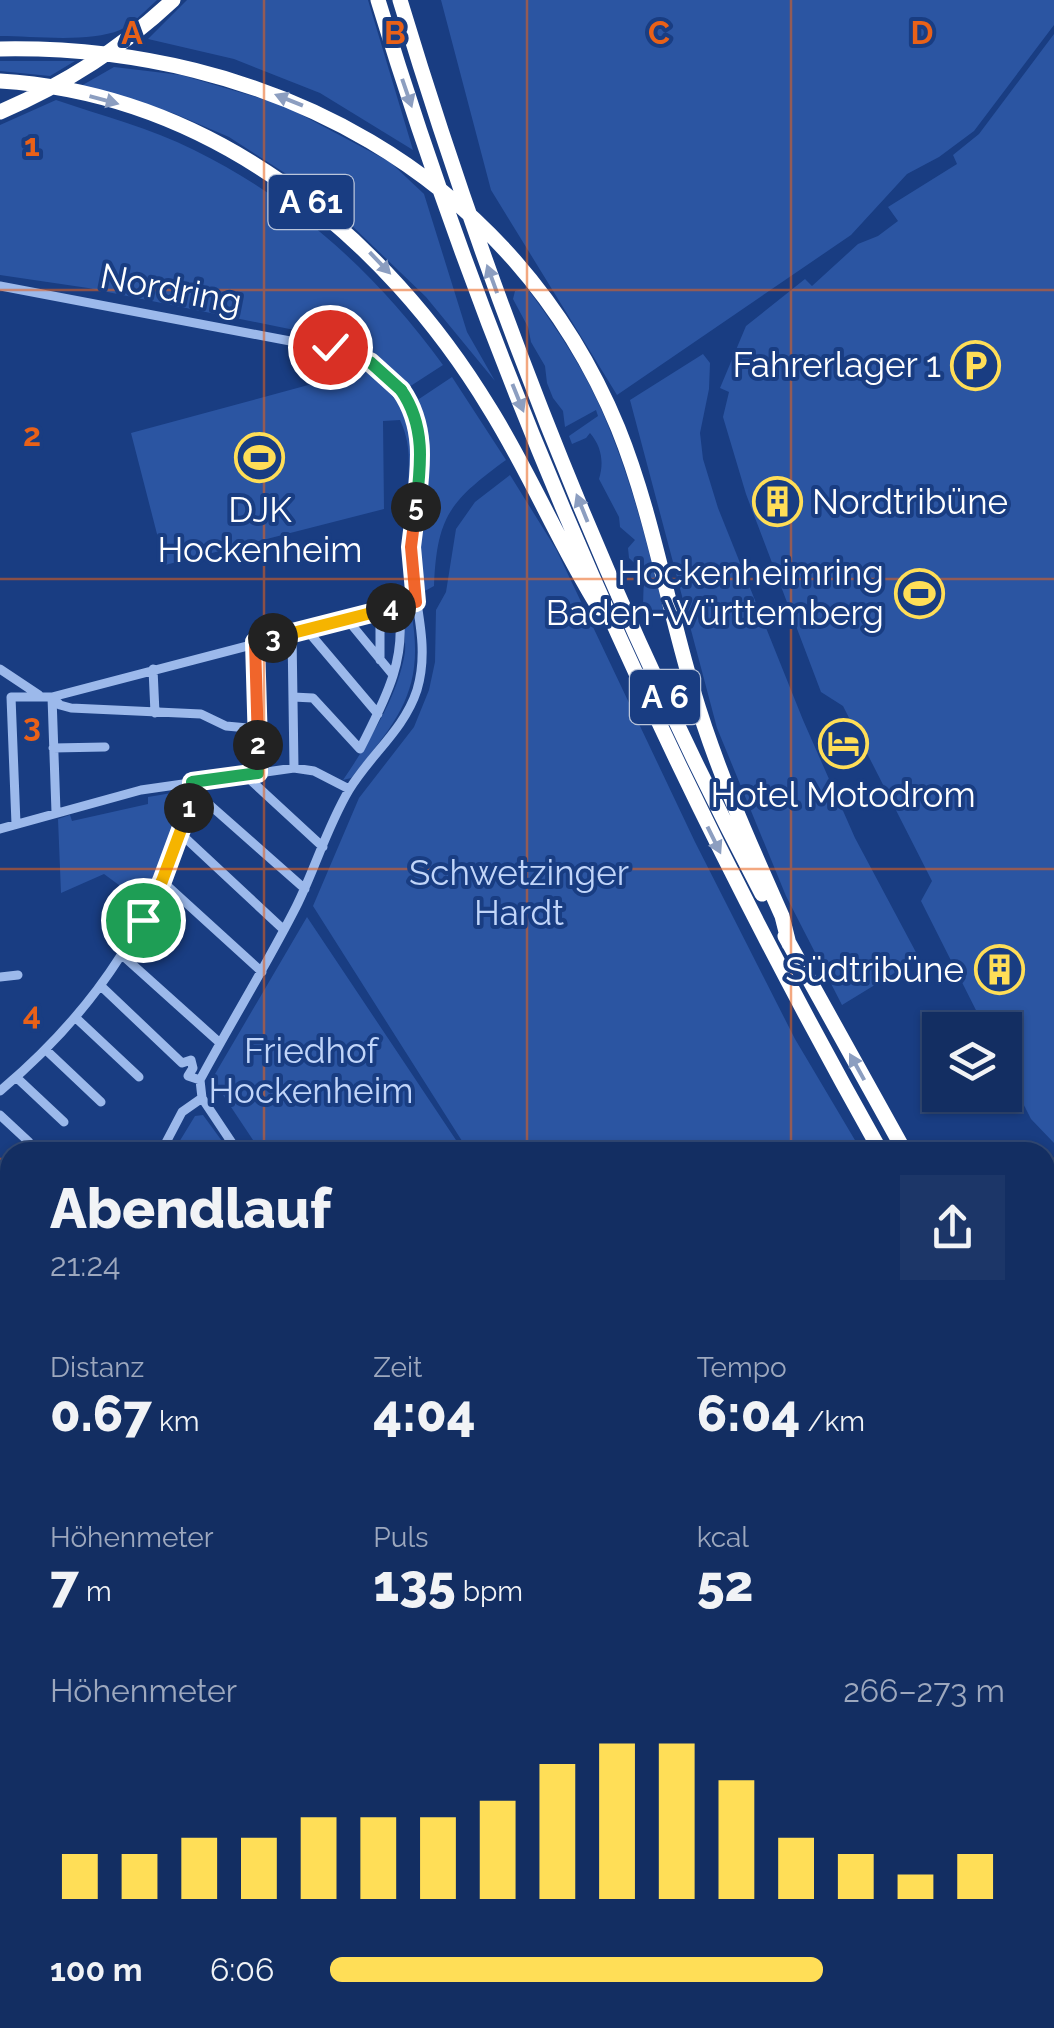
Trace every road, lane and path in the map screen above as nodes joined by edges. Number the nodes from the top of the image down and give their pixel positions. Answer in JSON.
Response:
{"nodes":[{"id":1,"x":173,"y":0,"type":"edge"},
{"id":2,"x":378,"y":0,"type":"edge"},
{"id":3,"x":400,"y":0,"type":"edge"},
{"id":4,"x":0,"y":49,"type":"edge"},
{"id":5,"x":0,"y":80,"type":"edge"},
{"id":6,"x":0,"y":112,"type":"edge"},
{"id":7,"x":0,"y":286,"type":"edge"},
{"id":8,"x":520,"y":460,"type":"joint"},
{"id":9,"x":416,"y":602,"type":"junction"},
{"id":10,"x":398,"y":606,"type":"junction"},
{"id":11,"x":380,"y":611,"type":"junction"},
{"id":12,"x":346,"y":618,"type":"junction"},
{"id":13,"x":306,"y":629,"type":"junction"},
{"id":14,"x":292,"y":633,"type":"junction"},
{"id":15,"x":255,"y":642,"type":"junction"},
{"id":16,"x":620,"y":642,"type":"junction"},
{"id":17,"x":380,"y":660,"type":"junction"},
{"id":18,"x":154,"y":669,"type":"junction"},
{"id":19,"x":0,"y":670,"type":"edge"},
{"id":20,"x":393,"y":676,"type":"junction"},
{"id":21,"x":47,"y":697,"type":"junction"},
{"id":22,"x":294,"y":697,"type":"junction"},
{"id":23,"x":6,"y":710,"type":"edge"},
{"id":24,"x":155,"y":713,"type":"junction"},
{"id":25,"x":378,"y":714,"type":"junction"},
{"id":26,"x":258,"y":729,"type":"junction"},
{"id":27,"x":105,"y":747,"type":"dead end"},
{"id":28,"x":53,"y":748,"type":"junction"},
{"id":29,"x":294,"y":768,"type":"junction"},
{"id":30,"x":258,"y":773,"type":"junction"},
{"id":31,"x":245,"y":775,"type":"junction"},
{"id":32,"x":193,"y":787,"type":"junction"},
{"id":33,"x":350,"y":790,"type":"junction"},
{"id":34,"x":56,"y":812,"type":"junction"},
{"id":35,"x":16,"y":824,"type":"junction"},
{"id":36,"x":0,"y":830,"type":"edge"},
{"id":37,"x":181,"y":834,"type":"junction"},
{"id":38,"x":323,"y":846,"type":"junction"},
{"id":39,"x":162,"y":881,"type":"junction"},
{"id":40,"x":305,"y":890,"type":"junction"},
{"id":41,"x":284,"y":930,"type":"junction"},
{"id":42,"x":789,"y":944,"type":"junction"},
{"id":43,"x":122,"y":955,"type":"junction"},
{"id":44,"x":262,"y":972,"type":"junction"},
{"id":45,"x":18,"y":975,"type":"dead end"},
{"id":46,"x":0,"y":977,"type":"edge"},
{"id":47,"x":102,"y":986,"type":"junction"},
{"id":48,"x":76,"y":1018,"type":"junction"},
{"id":49,"x":220,"y":1044,"type":"junction"},
{"id":50,"x":46,"y":1050,"type":"junction"},
{"id":51,"x":16,"y":1077,"type":"junction"},
{"id":52,"x":140,"y":1077,"type":"dead end"},
{"id":53,"x":200,"y":1080,"type":"junction"},
{"id":54,"x":0,"y":1091,"type":"edge"},
{"id":55,"x":202,"y":1098,"type":"junction"},
{"id":56,"x":101,"y":1102,"type":"dead end"},
{"id":57,"x":0,"y":1116,"type":"edge"},
{"id":58,"x":64,"y":1122,"type":"dead end"},
{"id":59,"x":29,"y":1142,"type":"dead end"},
{"id":60,"x":166,"y":1142,"type":"edge"},
{"id":61,"x":231,"y":1142,"type":"edge"},
{"id":62,"x":876,"y":1142,"type":"edge"},
{"id":63,"x":899,"y":1142,"type":"edge"}],
"edges":[{"from":1,"to":6,"type":"highway"},
{"from":2,"to":16,"type":"highway","number":"A 6","one_way":true},
{"from":42,"to":3,"type":"highway","number":"A 6","one_way":true},
{"from":42,"to":4,"type":"highway","number":"A 61","one_way":true},
{"from":5,"to":8,"type":"highway","number":"A 61","one_way":true},
{"from":7,"to":9,"type":"street","name":"Nordring"},
{"from":8,"to":16,"type":"highway","number":"A 6"},
{"from":9,"to":10,"type":"street"},
{"from":9,"to":33,"type":"street","name":"Nordring"},
{"from":10,"to":11,"type":"street"},
{"from":10,"to":20,"type":"street"},
{"from":11,"to":12,"type":"street"},
{"from":11,"to":17,"type":"street"},
{"from":12,"to":13,"type":"street"},
{"from":12,"to":17,"type":"street"},
{"from":13,"to":14,"type":"street"},
{"from":13,"to":25,"type":"street"},
{"from":14,"to":15,"type":"street"},
{"from":14,"to":22,"type":"street"},
{"from":15,"to":18,"type":"street"},
{"from":15,"to":26,"type":"street"},
{"from":16,"to":62,"type":"highway","number":"A 6","one_way":true},
{"from":17,"to":20,"type":"street"},
{"from":18,"to":21,"type":"street"},
{"from":18,"to":24,"type":"street"},
{"from":19,"to":21,"type":"street"},
{"from":20,"to":25,"type":"street"},
{"from":21,"to":23,"type":"street"},
{"from":21,"to":24,"type":"street"},
{"from":21,"to":28,"type":"street"},
{"from":22,"to":25,"type":"street"},
{"from":22,"to":29,"type":"street"},
{"from":23,"to":35,"type":"street"},
{"from":24,"to":26,"type":"street"},
{"from":26,"to":30,"type":"street"},
{"from":27,"to":28,"type":"street"},
{"from":28,"to":34,"type":"street"},
{"from":29,"to":30,"type":"street"},
{"from":29,"to":33,"type":"street"},
{"from":30,"to":31,"type":"street"},
{"from":31,"to":32,"type":"street"},
{"from":31,"to":38,"type":"street"},
{"from":32,"to":34,"type":"street"},
{"from":32,"to":37,"type":"street"},
{"from":32,"to":40,"type":"street"},
{"from":33,"to":38,"type":"street","name":"Nordring"},
{"from":34,"to":35,"type":"street"},
{"from":35,"to":36,"type":"street"},
{"from":37,"to":39,"type":"street"},
{"from":37,"to":41,"type":"street"},
{"from":38,"to":40,"type":"street","name":"Nordring"},
{"from":39,"to":43,"type":"street"},
{"from":39,"to":44,"type":"street"},
{"from":40,"to":41,"type":"street","name":"Nordring"},
{"from":41,"to":44,"type":"street","name":"Nordring"},
{"from":63,"to":42,"type":"highway","number":"A 6","one_way":true},
{"from":43,"to":47,"type":"street"},
{"from":43,"to":49,"type":"street"},
{"from":44,"to":49,"type":"street","name":"Nordring"},
{"from":45,"to":46,"type":"street"},
{"from":47,"to":48,"type":"street"},
{"from":47,"to":53,"type":"street"},
{"from":48,"to":50,"type":"street"},
{"from":48,"to":52,"type":"street"},
{"from":49,"to":53,"type":"street","name":"Nordring"},
{"from":50,"to":51,"type":"street"},
{"from":50,"to":56,"type":"street"},
{"from":51,"to":54,"type":"street"},
{"from":51,"to":58,"type":"street"},
{"from":53,"to":55,"type":"street"},
{"from":55,"to":60,"type":"street"},
{"from":55,"to":61,"type":"street"},
{"from":57,"to":59,"type":"street"}]}
